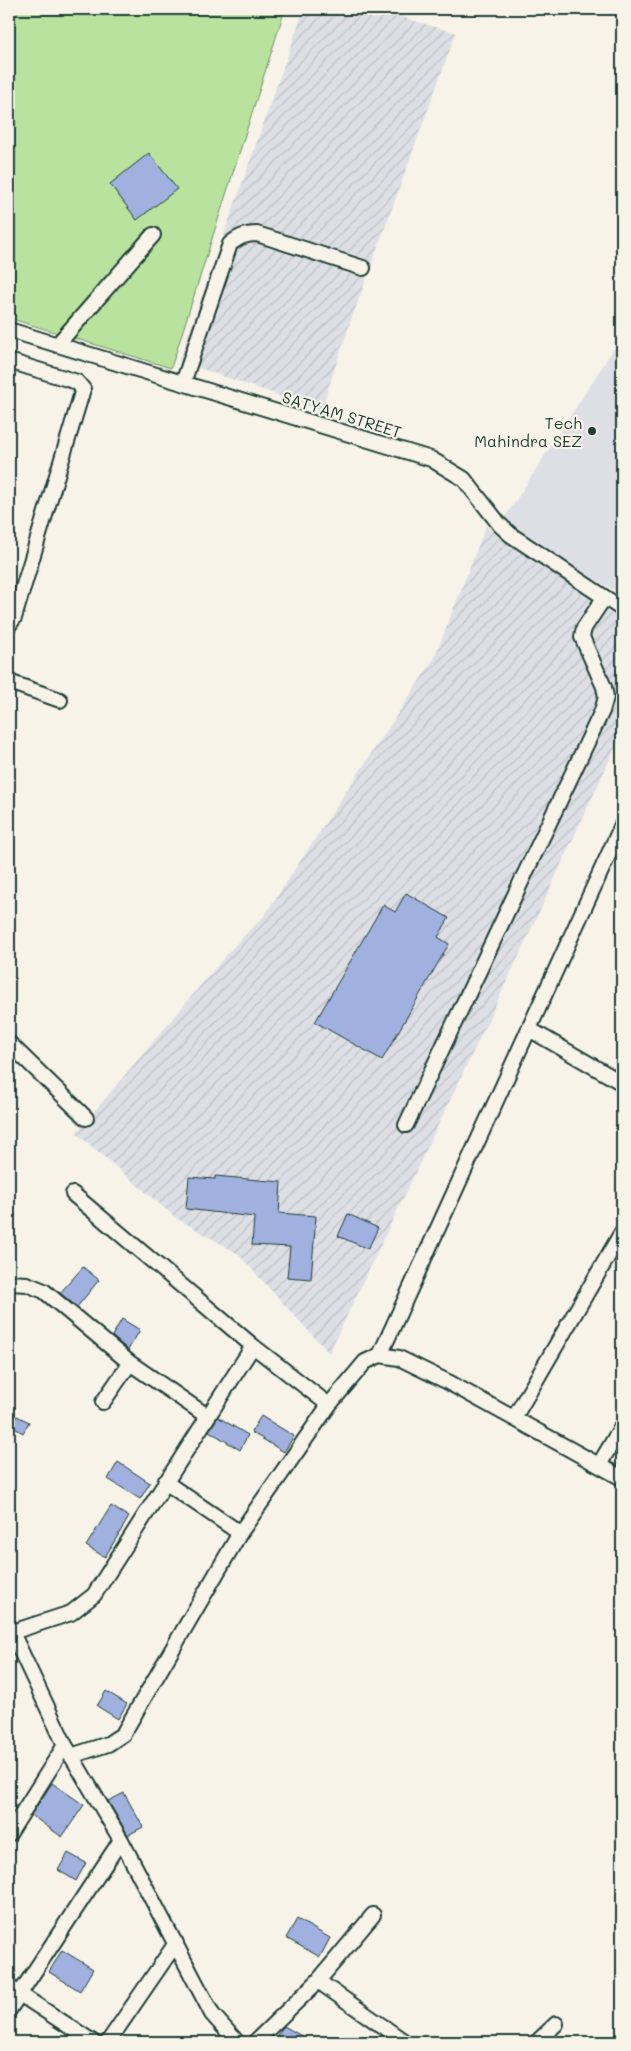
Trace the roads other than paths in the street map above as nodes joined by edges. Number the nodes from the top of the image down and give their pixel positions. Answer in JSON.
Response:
{"nodes":[{"id":1,"x":153,"y":235,"type":"dead end"},
{"id":2,"x":363,"y":268,"type":"dead end"},
{"id":3,"x":9,"y":330,"type":"edge"},
{"id":4,"x":57,"y":345,"type":"junction"},
{"id":5,"x":9,"y":361,"type":"edge"},
{"id":6,"x":183,"y":383,"type":"junction"},
{"id":7,"x":604,"y":598,"type":"junction"},
{"id":8,"x":622,"y":609,"type":"edge"},
{"id":9,"x":9,"y":625,"type":"edge"},
{"id":10,"x":9,"y":682,"type":"edge"},
{"id":11,"x":60,"y":700,"type":"dead end"},
{"id":12,"x":622,"y":824,"type":"edge"},
{"id":13,"x":529,"y":1029,"type":"junction"},
{"id":14,"x":9,"y":1043,"type":"edge"},
{"id":15,"x":622,"y":1082,"type":"edge"},
{"id":16,"x":86,"y":1118,"type":"dead end"},
{"id":17,"x":406,"y":1125,"type":"dead end"},
{"id":18,"x":73,"y":1194,"type":"dead end"},
{"id":19,"x":622,"y":1232,"type":"edge"},
{"id":20,"x":9,"y":1283,"type":"edge"},
{"id":21,"x":253,"y":1346,"type":"junction"},
{"id":22,"x":380,"y":1355,"type":"junction"},
{"id":23,"x":130,"y":1363,"type":"junction"},
{"id":24,"x":103,"y":1402,"type":"dead end"},
{"id":25,"x":329,"y":1405,"type":"junction"},
{"id":26,"x":207,"y":1416,"type":"junction"},
{"id":27,"x":514,"y":1418,"type":"junction"},
{"id":28,"x":622,"y":1426,"type":"edge"},
{"id":29,"x":599,"y":1465,"type":"junction"},
{"id":30,"x":622,"y":1478,"type":"edge"},
{"id":31,"x":165,"y":1482,"type":"junction"},
{"id":32,"x":240,"y":1533,"type":"junction"},
{"id":33,"x":9,"y":1630,"type":"edge"},
{"id":34,"x":68,"y":1750,"type":"junction"},
{"id":35,"x":9,"y":1834,"type":"edge"},
{"id":36,"x":121,"y":1840,"type":"junction"},
{"id":37,"x":373,"y":1915,"type":"dead end"},
{"id":38,"x":176,"y":1943,"type":"junction"},
{"id":39,"x":318,"y":1981,"type":"junction"},
{"id":40,"x":14,"y":1990,"type":"edge"},
{"id":41,"x":9,"y":2010,"type":"edge"},
{"id":42,"x":556,"y":2024,"type":"dead end"},
{"id":43,"x":93,"y":2042,"type":"edge"},
{"id":44,"x":108,"y":2042,"type":"edge"},
{"id":45,"x":237,"y":2042,"type":"edge"},
{"id":46,"x":255,"y":2042,"type":"edge"},
{"id":47,"x":405,"y":2042,"type":"edge"},
{"id":48,"x":537,"y":2042,"type":"edge"}],
"edges":[{"from":1,"to":4,"type":"street"},
{"from":2,"to":6,"type":"street"},
{"from":3,"to":4,"type":"street","name":"SATYAM STREET"},
{"from":4,"to":6,"type":"street","name":"SATYAM STREET"},
{"from":5,"to":9,"type":"street"},
{"from":6,"to":7,"type":"street","name":"SATYAM STREET"},
{"from":7,"to":8,"type":"street","name":"SATYAM STREET"},
{"from":7,"to":17,"type":"street"},
{"from":10,"to":11,"type":"street"},
{"from":12,"to":13,"type":"street"},
{"from":13,"to":15,"type":"street"},
{"from":13,"to":22,"type":"street"},
{"from":14,"to":16,"type":"street"},
{"from":18,"to":21,"type":"street"},
{"from":19,"to":27,"type":"street"},
{"from":20,"to":23,"type":"street"},
{"from":21,"to":25,"type":"street"},
{"from":21,"to":26,"type":"street"},
{"from":22,"to":25,"type":"street"},
{"from":22,"to":27,"type":"street"},
{"from":23,"to":24,"type":"street"},
{"from":23,"to":26,"type":"street"},
{"from":25,"to":32,"type":"street"},
{"from":26,"to":31,"type":"street"},
{"from":27,"to":29,"type":"street"},
{"from":28,"to":29,"type":"street"},
{"from":29,"to":30,"type":"street"},
{"from":31,"to":32,"type":"street"},
{"from":31,"to":33,"type":"street"},
{"from":32,"to":34,"type":"street"},
{"from":33,"to":34,"type":"street"},
{"from":34,"to":35,"type":"street"},
{"from":34,"to":36,"type":"street"},
{"from":36,"to":38,"type":"street"},
{"from":36,"to":40,"type":"street"},
{"from":37,"to":39,"type":"street"},
{"from":38,"to":44,"type":"street"},
{"from":38,"to":45,"type":"street"},
{"from":39,"to":46,"type":"street"},
{"from":39,"to":47,"type":"street"},
{"from":40,"to":41,"type":"street"},
{"from":40,"to":43,"type":"street"},
{"from":42,"to":48,"type":"street"}]}
